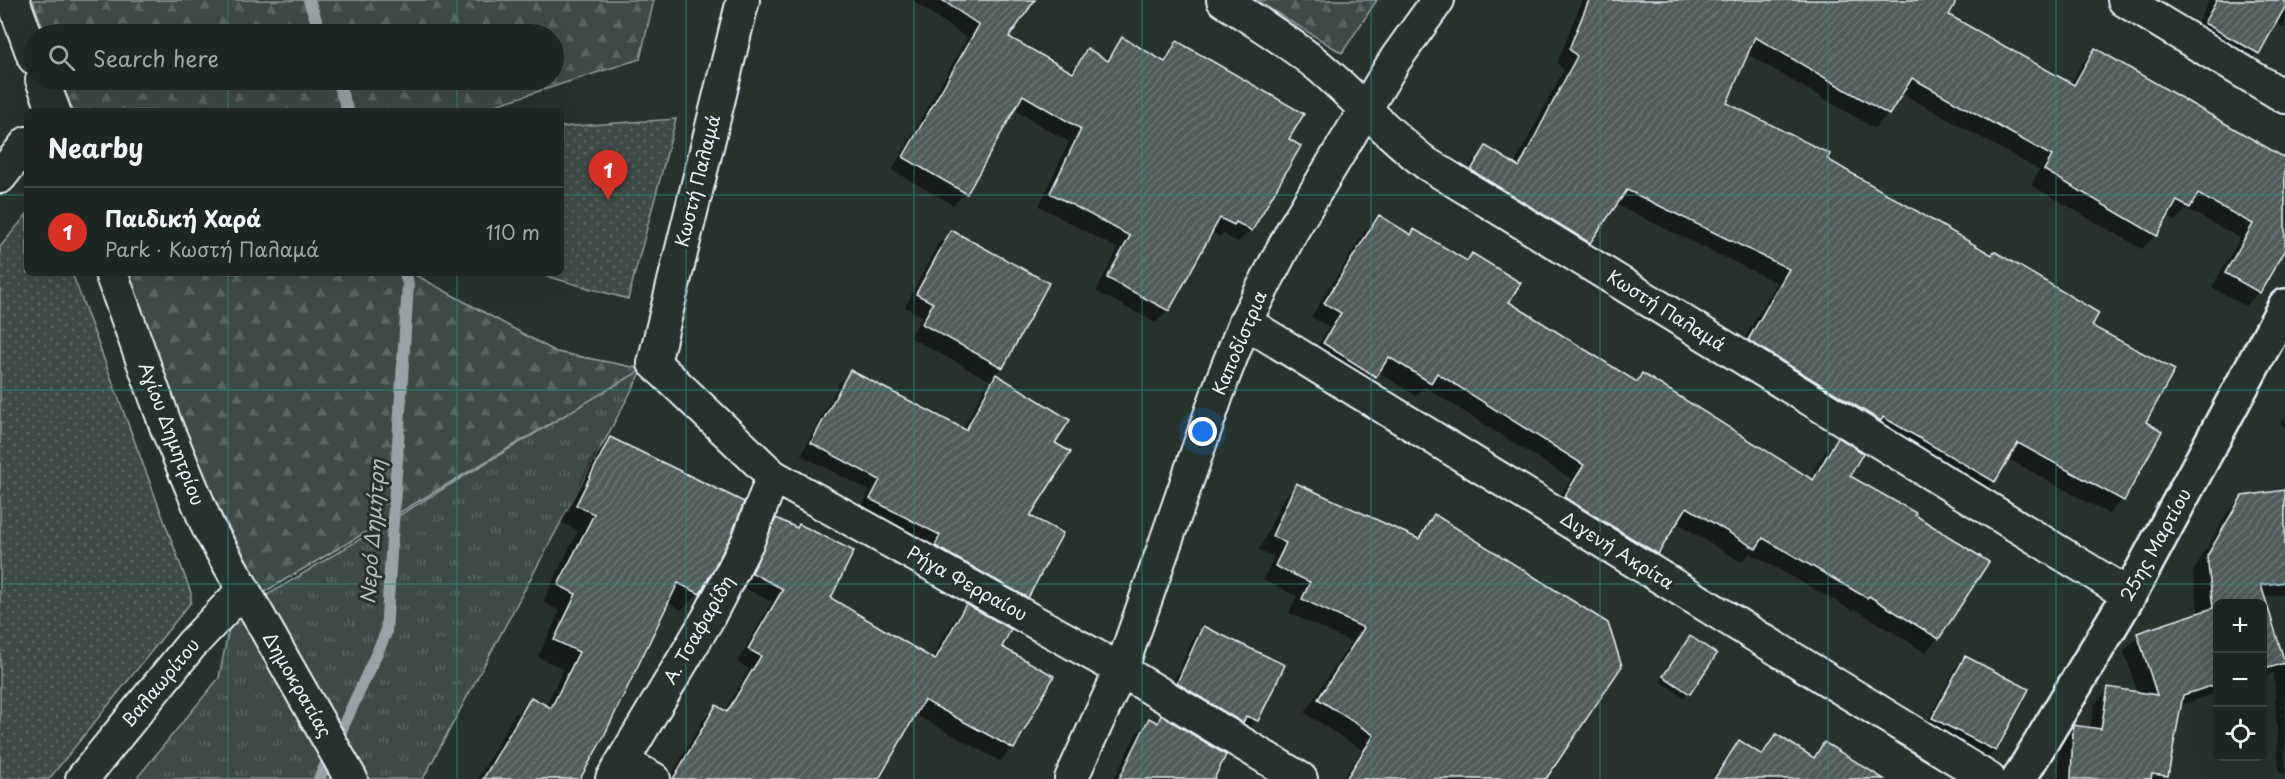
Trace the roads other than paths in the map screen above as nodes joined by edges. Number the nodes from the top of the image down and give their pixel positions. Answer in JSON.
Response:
{"nodes":[{"id":1,"x":13,"y":0,"type":"edge"},
{"id":2,"x":743,"y":0,"type":"edge"},
{"id":3,"x":1222,"y":0,"type":"edge"},
{"id":4,"x":1438,"y":0,"type":"edge"},
{"id":5,"x":2124,"y":0,"type":"edge"},
{"id":6,"x":24,"y":30,"type":"edge"},
{"id":7,"x":46,"y":90,"type":"edge"},
{"id":8,"x":2285,"y":97,"type":"edge"},
{"id":9,"x":53,"y":108,"type":"edge"},
{"id":10,"x":1365,"y":110,"type":"junction"},
{"id":11,"x":24,"y":147,"type":"edge"},
{"id":12,"x":0,"y":177,"type":"edge"},
{"id":13,"x":112,"y":276,"type":"edge"},
{"id":14,"x":2285,"y":306,"type":"edge"},
{"id":15,"x":1245,"y":322,"type":"junction"},
{"id":16,"x":654,"y":363,"type":"joint"},
{"id":17,"x":773,"y":476,"type":"junction"},
{"id":18,"x":243,"y":590,"type":"junction"},
{"id":19,"x":2129,"y":595,"type":"junction"},
{"id":20,"x":1121,"y":670,"type":"junction"},
{"id":21,"x":617,"y":770,"type":"edge"},
{"id":22,"x":82,"y":779,"type":"edge"},
{"id":23,"x":351,"y":779,"type":"edge"},
{"id":24,"x":654,"y":779,"type":"edge"},
{"id":25,"x":1071,"y":779,"type":"edge"},
{"id":26,"x":1301,"y":779,"type":"edge"},
{"id":27,"x":1989,"y":779,"type":"edge"},
{"id":28,"x":2019,"y":779,"type":"edge"}],
"edges":[{"from":1,"to":6,"type":"street"},
{"from":2,"to":16,"type":"street","name":"Κωστή Παλαμά"},
{"from":3,"to":10,"type":"street","name":"Κωστή Παλαμά"},
{"from":4,"to":10,"type":"street","name":"Καποδίστρια"},
{"from":5,"to":8,"type":"street"},
{"from":7,"to":9,"type":"street"},
{"from":10,"to":15,"type":"street","name":"Καποδίστρια"},
{"from":10,"to":19,"type":"street","name":"Κωστή Παλαμά"},
{"from":11,"to":12,"type":"street"},
{"from":13,"to":18,"type":"street","name":"Αγίου Δημητρίου"},
{"from":14,"to":19,"type":"street","name":"25ης Μαρτίου"},
{"from":15,"to":20,"type":"street","name":"Καποδίστρια"},
{"from":15,"to":27,"type":"street","name":"Διγενή Ακρίτα"},
{"from":16,"to":17,"type":"street","name":"Ρήγα Φερραίου"},
{"from":17,"to":20,"type":"street","name":"Ρήγα Φερραίου"},
{"from":17,"to":21,"type":"street","name":"Α. Τσαφαρίδη"},
{"from":18,"to":22,"type":"street","name":"Βαλαωρίτου"},
{"from":18,"to":23,"type":"street","name":"Δημοκρατίας"},
{"from":19,"to":28,"type":"street","name":"25ης Μαρτίου"},
{"from":20,"to":25,"type":"street","name":"Καποδίστρια"},
{"from":20,"to":26,"type":"street","name":"Ρήγα Φερραίου"},
{"from":21,"to":24,"type":"street"}]}
